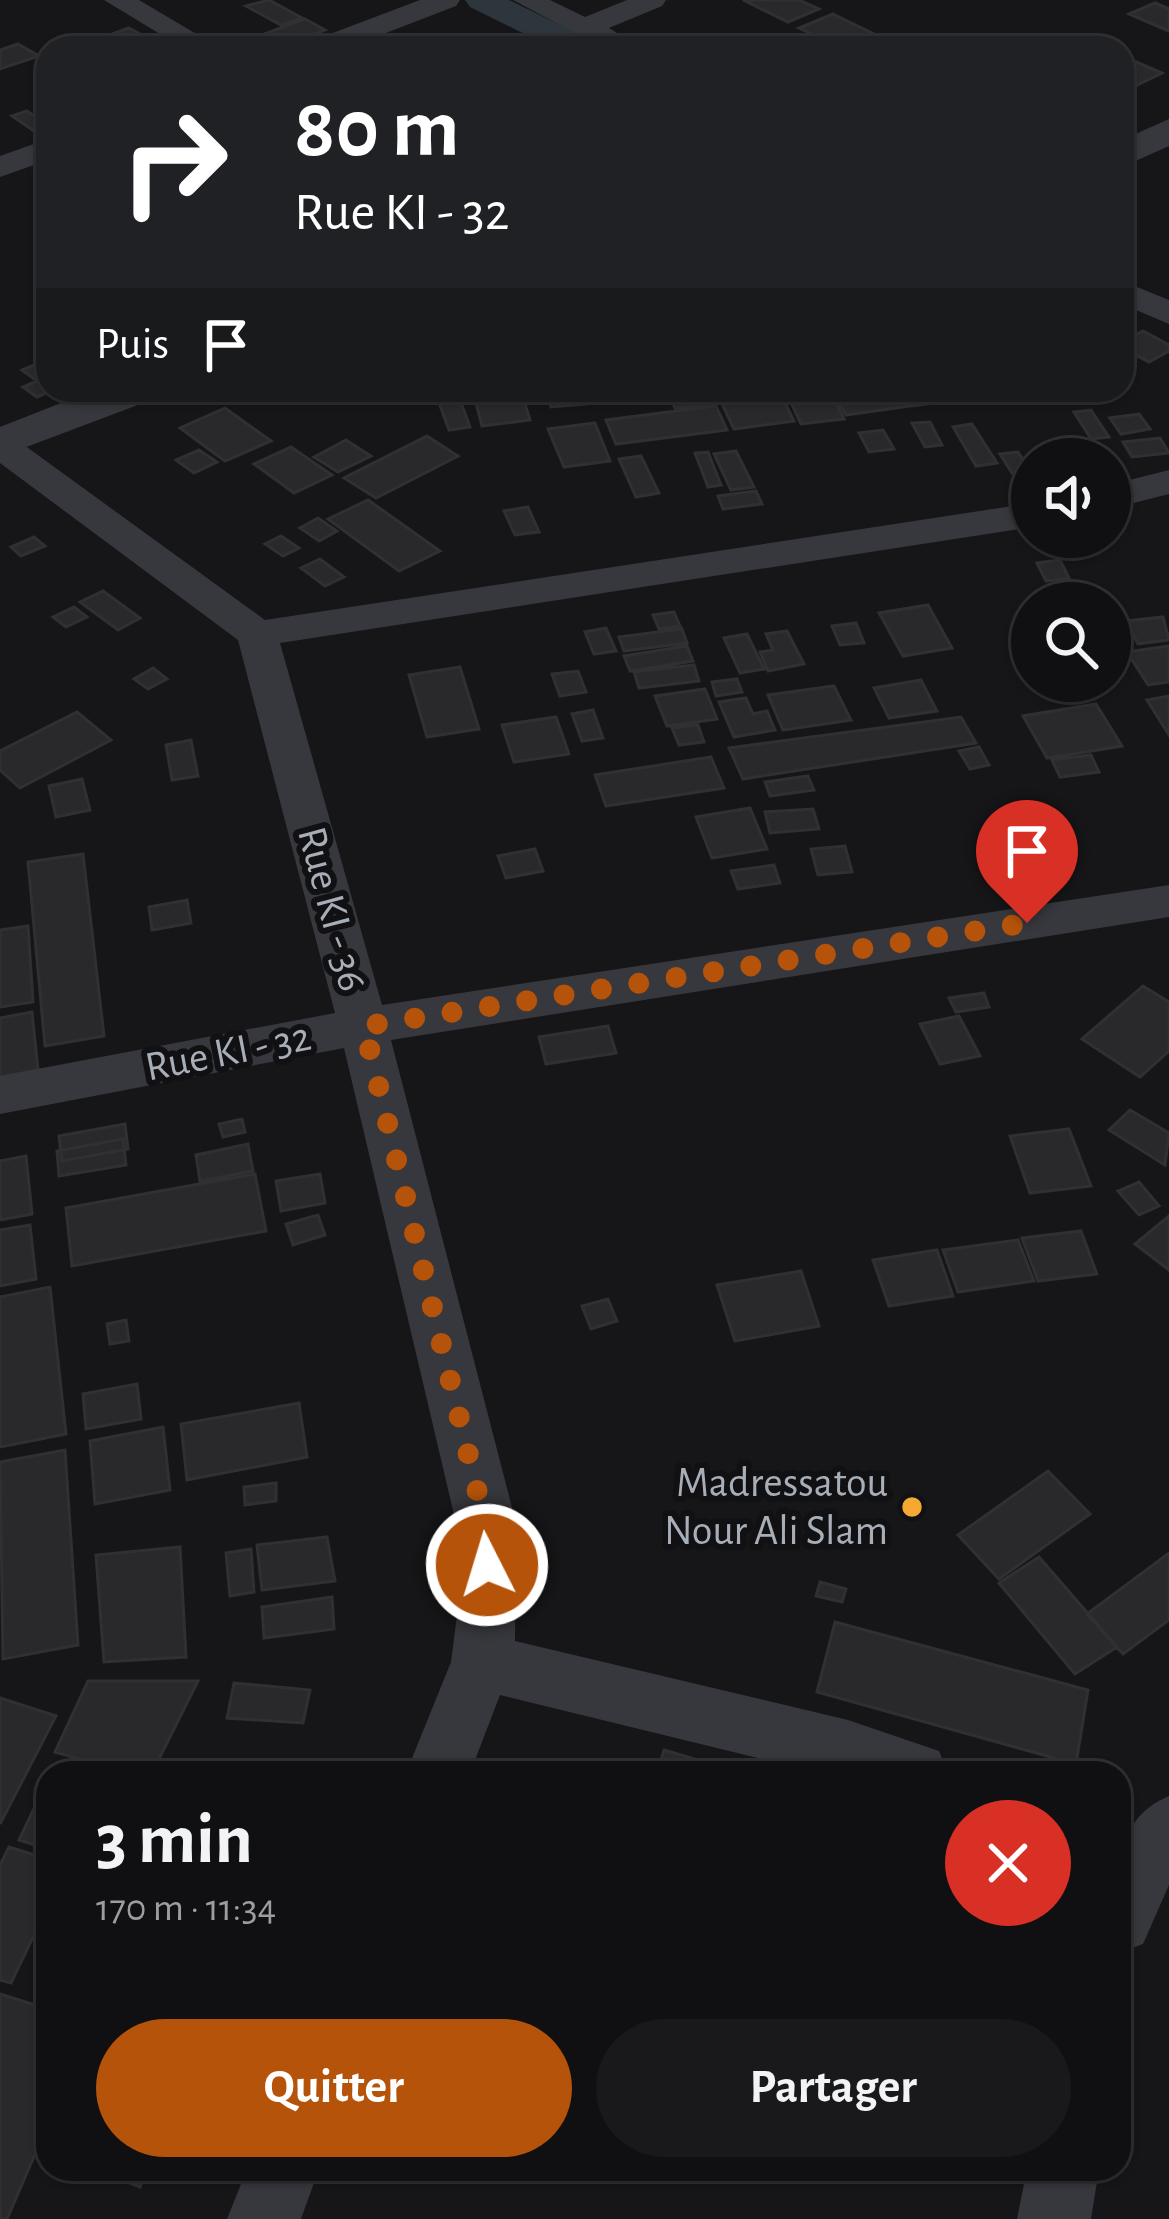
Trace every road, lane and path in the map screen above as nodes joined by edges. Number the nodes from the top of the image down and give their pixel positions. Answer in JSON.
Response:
{"nodes":[{"id":1,"x":118,"y":0,"type":"edge"},
{"id":2,"x":446,"y":0,"type":"edge"},
{"id":3,"x":526,"y":0,"type":"edge"},
{"id":4,"x":652,"y":0,"type":"edge"},
{"id":5,"x":585,"y":27,"type":"junction"},
{"id":6,"x":183,"y":36,"type":"edge"},
{"id":7,"x":352,"y":36,"type":"edge"},
{"id":8,"x":603,"y":36,"type":"edge"},
{"id":9,"x":1169,"y":131,"type":"edge"},
{"id":10,"x":0,"y":133,"type":"edge"},
{"id":11,"x":1134,"y":149,"type":"edge"},
{"id":12,"x":36,"y":150,"type":"edge"},
{"id":13,"x":36,"y":154,"type":"edge"},
{"id":14,"x":0,"y":167,"type":"edge"},
{"id":15,"x":1134,"y":297,"type":"edge"},
{"id":16,"x":1169,"y":314,"type":"edge"},
{"id":17,"x":105,"y":402,"type":"edge"},
{"id":18,"x":0,"y":444,"type":"edge"},
{"id":19,"x":1169,"y":482,"type":"edge"},
{"id":20,"x":1131,"y":492,"type":"edge"},
{"id":21,"x":1011,"y":518,"type":"edge"},
{"id":22,"x":257,"y":634,"type":"junction"},
{"id":23,"x":1169,"y":901,"type":"edge"},
{"id":24,"x":364,"y":1026,"type":"junction"},
{"id":25,"x":0,"y":1095,"type":"edge"},
{"id":26,"x":482,"y":1662,"type":"junction"},
{"id":27,"x":443,"y":1761,"type":"edge"},
{"id":28,"x":881,"y":1761,"type":"edge"},
{"id":29,"x":278,"y":2181,"type":"edge"},
{"id":30,"x":1062,"y":2181,"type":"edge"},
{"id":31,"x":264,"y":2219,"type":"edge"},
{"id":32,"x":1054,"y":2219,"type":"edge"}],
"edges":[{"from":1,"to":6,"type":"street"},
{"from":2,"to":7,"type":"street"},
{"from":3,"to":5,"type":"street"},
{"from":4,"to":5,"type":"street"},
{"from":5,"to":8,"type":"street"},
{"from":9,"to":11,"type":"street"},
{"from":10,"to":12,"type":"street"},
{"from":13,"to":14,"type":"street"},
{"from":15,"to":16,"type":"street"},
{"from":17,"to":18,"type":"street"},
{"from":18,"to":22,"type":"street"},
{"from":19,"to":20,"type":"street"},
{"from":21,"to":22,"type":"street"},
{"from":22,"to":24,"type":"street","name":"Rue KI - 36"},
{"from":23,"to":24,"type":"street","name":"Rue KI - 32"},
{"from":24,"to":25,"type":"street","name":"Rue KI - 32"},
{"from":24,"to":26,"type":"street","name":"Rue KI - 36"},
{"from":26,"to":27,"type":"street","name":"Rue KI - 36"},
{"from":26,"to":28,"type":"street"},
{"from":29,"to":31,"type":"street"},
{"from":30,"to":32,"type":"street"}]}
